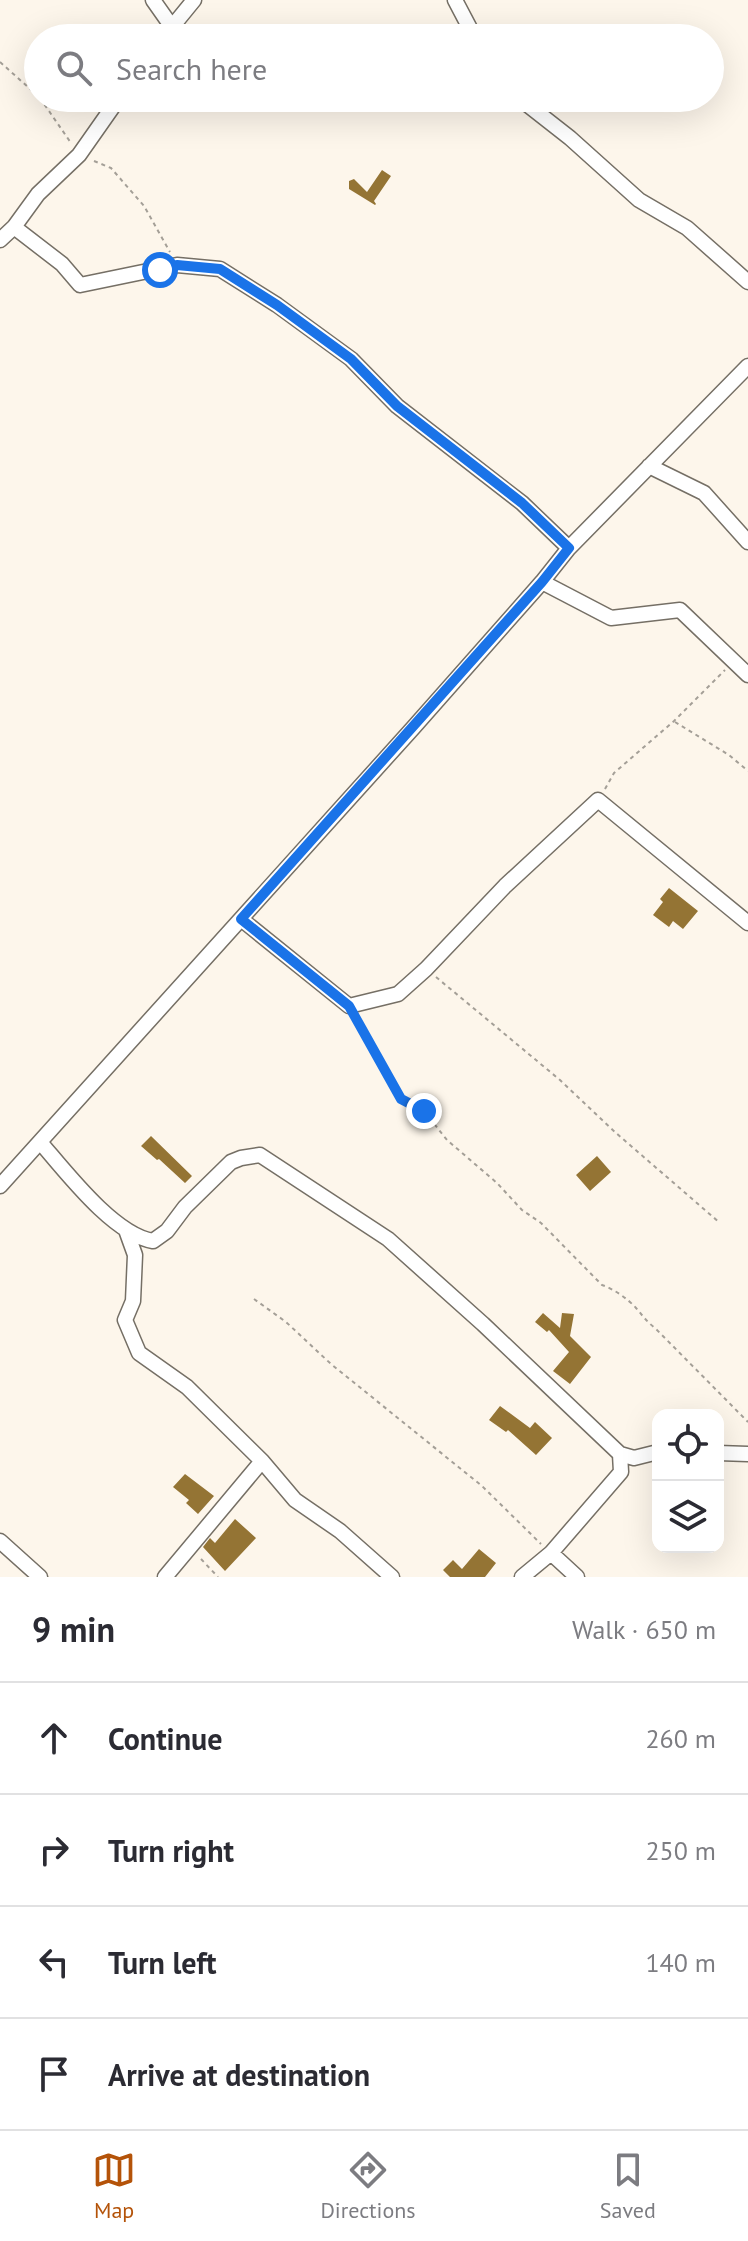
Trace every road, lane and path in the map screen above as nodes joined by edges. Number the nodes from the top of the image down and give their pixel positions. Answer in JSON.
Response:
{"nodes":[{"id":1,"x":153,"y":0,"type":"edge"},
{"id":2,"x":194,"y":0,"type":"edge"},
{"id":3,"x":455,"y":0,"type":"edge"},
{"id":4,"x":164,"y":24,"type":"edge"},
{"id":5,"x":174,"y":24,"type":"edge"},
{"id":6,"x":468,"y":24,"type":"edge"},
{"id":7,"x":0,"y":62,"type":"edge"},
{"id":8,"x":24,"y":84,"type":"edge"},
{"id":9,"x":49,"y":112,"type":"edge"},
{"id":10,"x":109,"y":112,"type":"edge"},
{"id":11,"x":537,"y":112,"type":"edge"},
{"id":12,"x":79,"y":155,"type":"junction"},
{"id":13,"x":14,"y":227,"type":"junction"},
{"id":14,"x":0,"y":240,"type":"edge"},
{"id":15,"x":177,"y":265,"type":"junction"},
{"id":16,"x":748,"y":282,"type":"edge"},
{"id":17,"x":747,"y":368,"type":"edge"},
{"id":18,"x":649,"y":466,"type":"junction"},
{"id":19,"x":748,"y":542,"type":"edge"},
{"id":20,"x":569,"y":548,"type":"junction"},
{"id":21,"x":542,"y":582,"type":"junction"},
{"id":22,"x":732,"y":662,"type":"junction"},
{"id":23,"x":748,"y":675,"type":"edge"},
{"id":24,"x":674,"y":721,"type":"junction"},
{"id":25,"x":748,"y":771,"type":"edge"},
{"id":26,"x":598,"y":800,"type":"junction"},
{"id":27,"x":241,"y":919,"type":"junction"},
{"id":28,"x":748,"y":923,"type":"edge"},
{"id":29,"x":426,"y":969,"type":"junction"},
{"id":30,"x":349,"y":1006,"type":"junction"},
{"id":31,"x":40,"y":1142,"type":"junction"},
{"id":32,"x":0,"y":1186,"type":"edge"},
{"id":33,"x":720,"y":1223,"type":"dead end"},
{"id":34,"x":126,"y":1230,"type":"junction"},
{"id":35,"x":254,"y":1299,"type":"dead end"},
{"id":36,"x":748,"y":1422,"type":"edge"},
{"id":37,"x":724,"y":1453,"type":"edge"},
{"id":38,"x":620,"y":1454,"type":"junction"},
{"id":39,"x":652,"y":1454,"type":"edge"},
{"id":40,"x":748,"y":1454,"type":"edge"},
{"id":41,"x":262,"y":1461,"type":"junction"},
{"id":42,"x":0,"y":1541,"type":"edge"},
{"id":43,"x":190,"y":1546,"type":"junction"},
{"id":44,"x":551,"y":1553,"type":"junction"},
{"id":45,"x":40,"y":1577,"type":"edge"},
{"id":46,"x":165,"y":1577,"type":"edge"},
{"id":47,"x":218,"y":1577,"type":"edge"},
{"id":48,"x":392,"y":1577,"type":"edge"},
{"id":49,"x":522,"y":1577,"type":"edge"},
{"id":50,"x":577,"y":1577,"type":"edge"}],
"edges":[{"from":1,"to":4,"type":"street"},
{"from":2,"to":5,"type":"street"},
{"from":3,"to":6,"type":"street"},
{"from":7,"to":8,"type":"path"},
{"from":9,"to":12,"type":"path"},
{"from":10,"to":12,"type":"street"},
{"from":11,"to":16,"type":"street"},
{"from":12,"to":13,"type":"street"},
{"from":12,"to":15,"type":"path"},
{"from":13,"to":14,"type":"street"},
{"from":13,"to":15,"type":"street"},
{"from":15,"to":20,"type":"street"},
{"from":17,"to":18,"type":"street"},
{"from":18,"to":19,"type":"street"},
{"from":18,"to":20,"type":"street"},
{"from":20,"to":21,"type":"street"},
{"from":21,"to":22,"type":"street"},
{"from":21,"to":27,"type":"street"},
{"from":22,"to":23,"type":"street"},
{"from":22,"to":24,"type":"path"},
{"from":24,"to":25,"type":"path"},
{"from":24,"to":26,"type":"path"},
{"from":26,"to":28,"type":"street"},
{"from":26,"to":29,"type":"street"},
{"from":27,"to":30,"type":"street"},
{"from":27,"to":31,"type":"street"},
{"from":29,"to":30,"type":"street"},
{"from":29,"to":33,"type":"path"},
{"from":30,"to":36,"type":"path"},
{"from":31,"to":32,"type":"street"},
{"from":31,"to":34,"type":"street"},
{"from":34,"to":38,"type":"street"},
{"from":34,"to":41,"type":"street"},
{"from":35,"to":44,"type":"path"},
{"from":37,"to":40,"type":"street"},
{"from":38,"to":39,"type":"street"},
{"from":38,"to":44,"type":"street"},
{"from":41,"to":43,"type":"street"},
{"from":41,"to":48,"type":"street"},
{"from":42,"to":45,"type":"street"},
{"from":43,"to":46,"type":"street"},
{"from":43,"to":47,"type":"path"},
{"from":44,"to":49,"type":"street"},
{"from":44,"to":50,"type":"street"}]}
